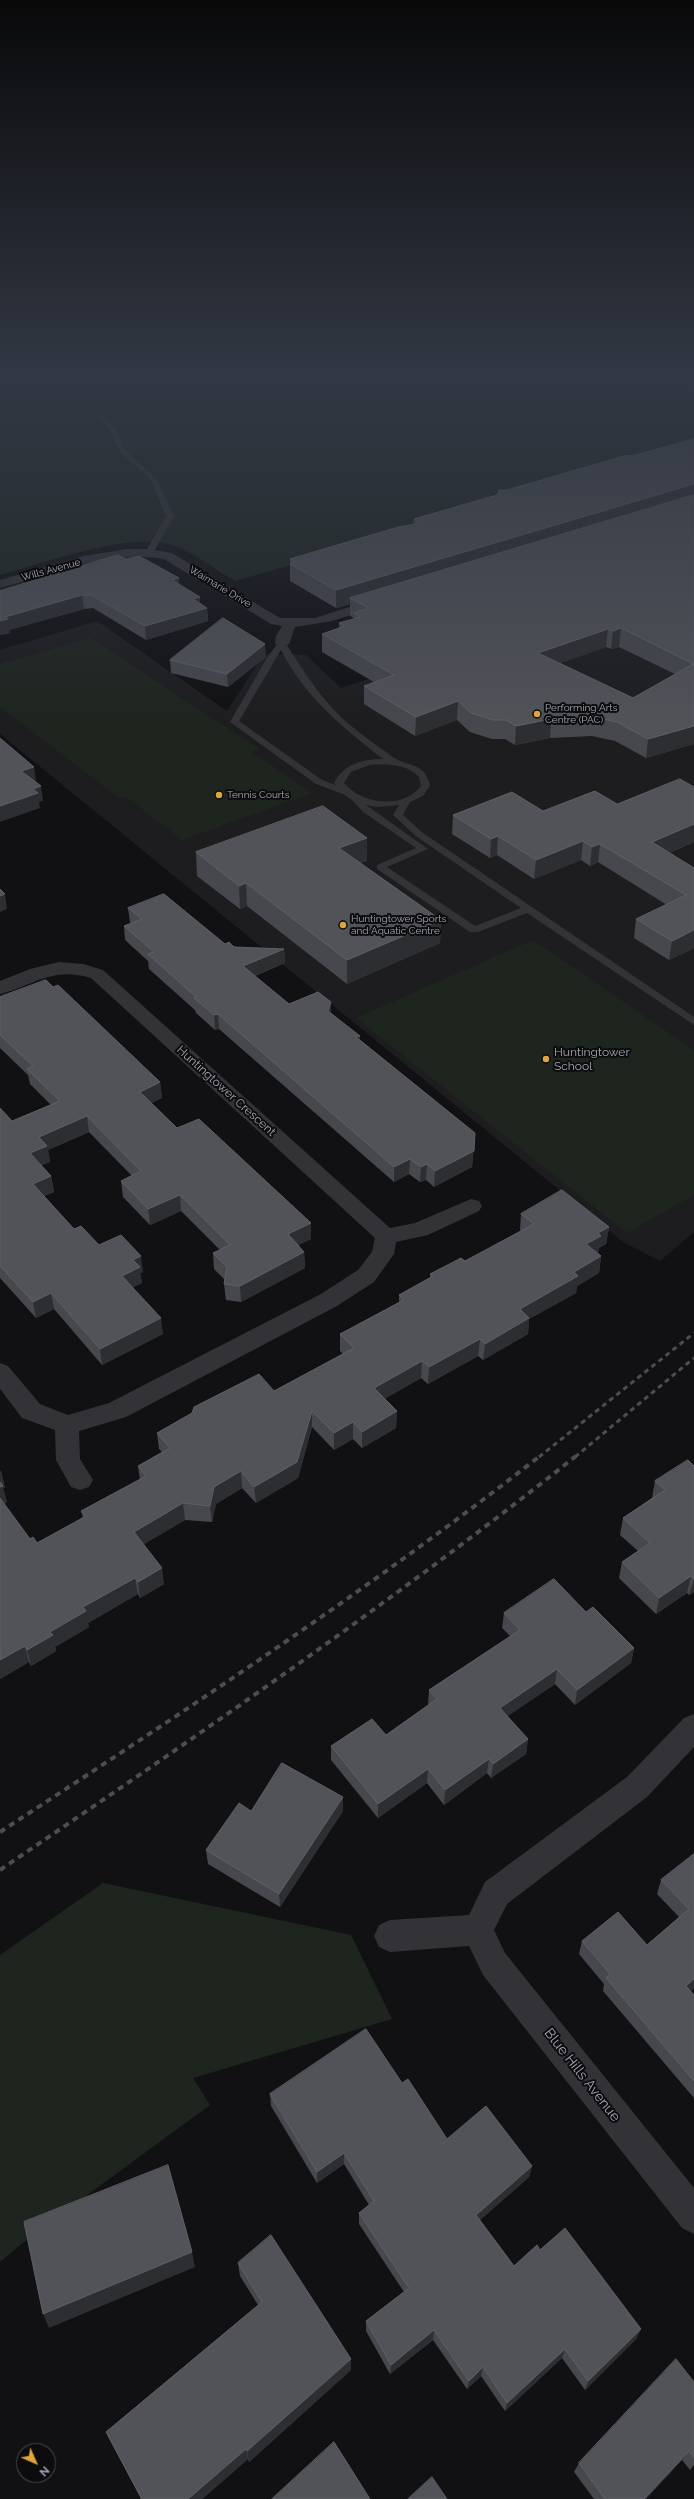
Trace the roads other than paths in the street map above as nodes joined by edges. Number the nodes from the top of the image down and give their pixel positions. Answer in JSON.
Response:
{"nodes":[{"id":1,"x":160,"y":494,"type":"edge"},
{"id":2,"x":150,"y":551,"type":"junction"},
{"id":3,"x":0,"y":584,"type":"edge"},
{"id":4,"x":389,"y":599,"type":"edge"},
{"id":5,"x":289,"y":625,"type":"junction"},
{"id":6,"x":282,"y":644,"type":"junction"},
{"id":7,"x":394,"y":762,"type":"junction"},
{"id":8,"x":343,"y":791,"type":"junction"},
{"id":9,"x":356,"y":800,"type":"junction"},
{"id":10,"x":406,"y":801,"type":"junction"},
{"id":11,"x":528,"y":909,"type":"junction"},
{"id":12,"x":0,"y":988,"type":"edge"},
{"id":13,"x":694,"y":1022,"type":"edge"},
{"id":14,"x":471,"y":1206,"type":"dead end"},
{"id":15,"x":386,"y":1236,"type":"junction"},
{"id":16,"x":0,"y":1372,"type":"edge"},
{"id":17,"x":67,"y":1425,"type":"junction"},
{"id":18,"x":80,"y":1480,"type":"dead end"},
{"id":19,"x":694,"y":1726,"type":"edge"},
{"id":20,"x":478,"y":1930,"type":"junction"},
{"id":21,"x":390,"y":1936,"type":"dead end"},
{"id":22,"x":694,"y":2216,"type":"edge"}],
"edges":[{"from":1,"to":2,"type":"lane"},
{"from":2,"to":3,"type":"street","name":"Wills Avenue"},
{"from":2,"to":5,"type":"street","name":"Waimarie Drive"},
{"from":4,"to":5,"type":"street"},
{"from":5,"to":6,"type":"street"},
{"from":6,"to":7,"type":"lane"},
{"from":6,"to":8,"type":"lane"},
{"from":7,"to":8,"type":"lane"},
{"from":7,"to":10,"type":"lane"},
{"from":8,"to":9,"type":"lane"},
{"from":9,"to":10,"type":"lane"},
{"from":9,"to":11,"type":"lane"},
{"from":10,"to":11,"type":"lane"},
{"from":11,"to":13,"type":"lane"},
{"from":12,"to":15,"type":"street","name":"Huntingtower Crescent"},
{"from":14,"to":15,"type":"street"},
{"from":15,"to":17,"type":"street"},
{"from":16,"to":17,"type":"street"},
{"from":17,"to":18,"type":"street"},
{"from":19,"to":20,"type":"street"},
{"from":20,"to":21,"type":"street"},
{"from":20,"to":22,"type":"street","name":"Blue Hills Avenue"}]}
